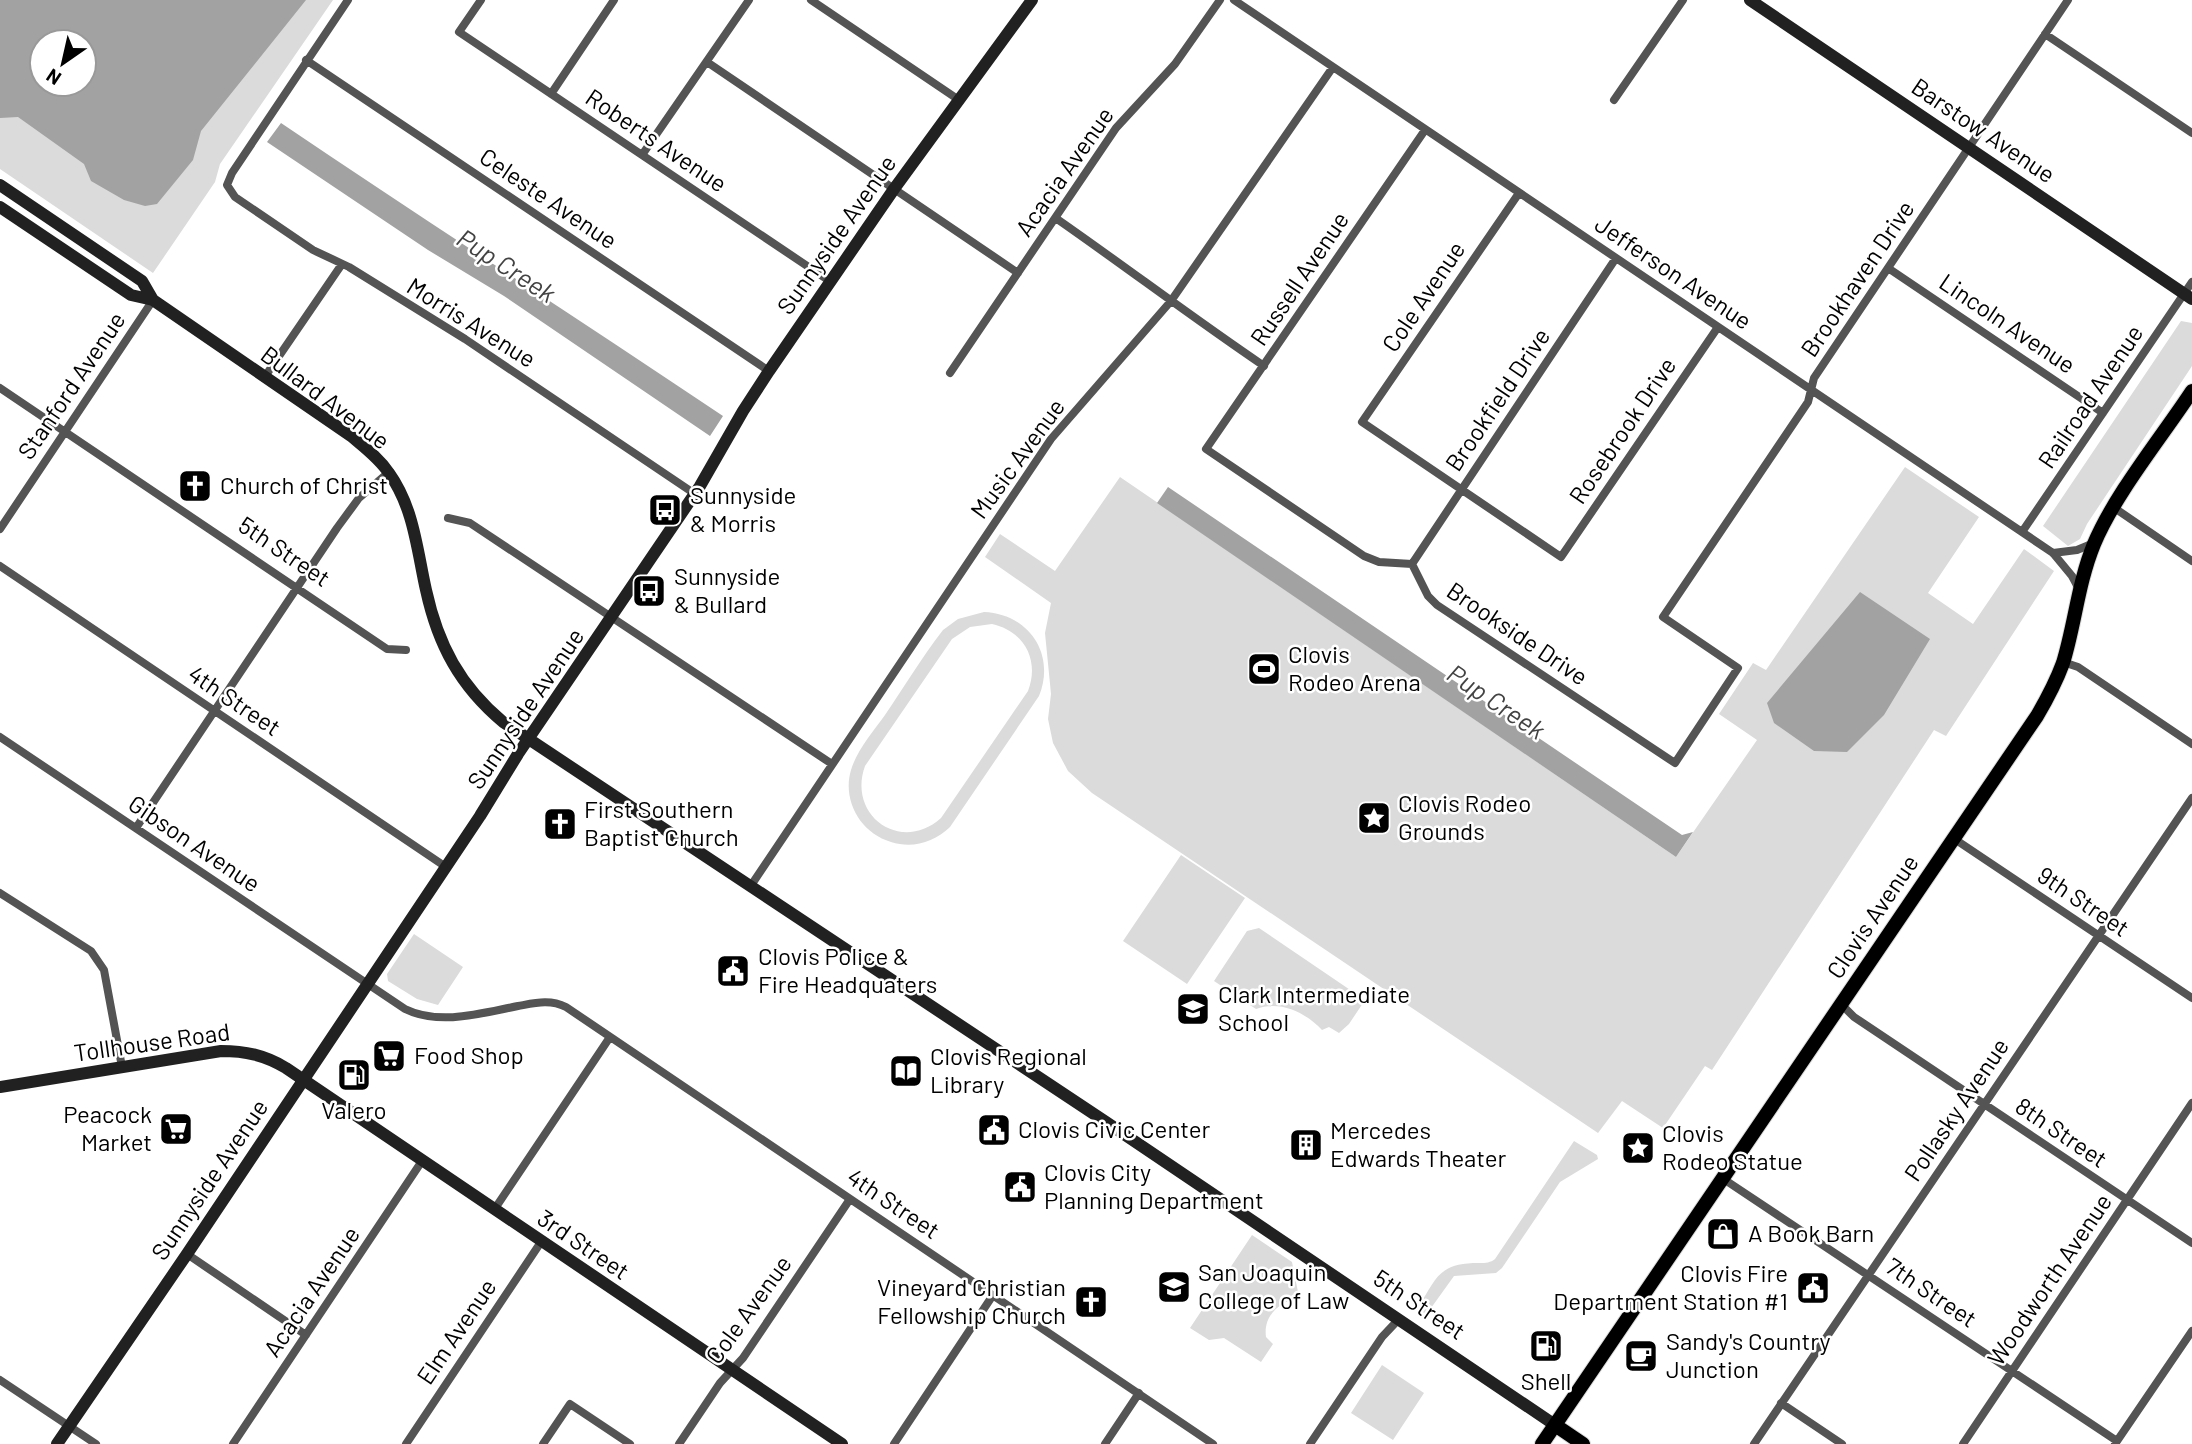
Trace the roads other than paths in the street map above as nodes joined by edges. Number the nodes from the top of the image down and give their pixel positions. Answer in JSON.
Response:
{"nodes":[{"id":1,"x":348,"y":0,"type":"edge"},
{"id":2,"x":481,"y":0,"type":"edge"},
{"id":3,"x":614,"y":0,"type":"edge"},
{"id":4,"x":749,"y":0,"type":"edge"},
{"id":5,"x":811,"y":0,"type":"edge"},
{"id":6,"x":1032,"y":0,"type":"edge"},
{"id":7,"x":1220,"y":0,"type":"edge"},
{"id":8,"x":1234,"y":0,"type":"edge"},
{"id":9,"x":1683,"y":0,"type":"edge"},
{"id":10,"x":1750,"y":0,"type":"edge"},
{"id":11,"x":2068,"y":0,"type":"edge"},
{"id":12,"x":2046,"y":34,"type":"junction"},
{"id":13,"x":306,"y":60,"type":"junction"},
{"id":14,"x":707,"y":62,"type":"junction"},
{"id":15,"x":1333,"y":66,"type":"junction"},
{"id":16,"x":551,"y":94,"type":"junction"},
{"id":17,"x":960,"y":100,"type":"junction"},
{"id":18,"x":1614,"y":100,"type":"dead end"},
{"id":19,"x":1425,"y":130,"type":"junction"},
{"id":20,"x":2192,"y":133,"type":"edge"},
{"id":21,"x":1970,"y":147,"type":"junction"},
{"id":22,"x":642,"y":155,"type":"junction"},
{"id":23,"x":0,"y":185,"type":"edge"},
{"id":24,"x":894,"y":189,"type":"junction"},
{"id":25,"x":1518,"y":193,"type":"junction"},
{"id":26,"x":0,"y":207,"type":"edge"},
{"id":27,"x":1056,"y":219,"type":"junction"},
{"id":28,"x":1616,"y":258,"type":"junction"},
{"id":29,"x":342,"y":264,"type":"junction"},
{"id":30,"x":1888,"y":268,"type":"junction"},
{"id":31,"x":1018,"y":273,"type":"junction"},
{"id":32,"x":831,"y":282,"type":"junction"},
{"id":33,"x":2192,"y":282,"type":"edge"},
{"id":34,"x":2188,"y":297,"type":"edge"},
{"id":35,"x":153,"y":300,"type":"junction"},
{"id":36,"x":1171,"y":301,"type":"junction"},
{"id":37,"x":1718,"y":327,"type":"junction"},
{"id":38,"x":1264,"y":366,"type":"junction"},
{"id":39,"x":769,"y":371,"type":"junction"},
{"id":40,"x":950,"y":373,"type":"dead end"},
{"id":41,"x":264,"y":377,"type":"junction"},
{"id":42,"x":0,"y":388,"type":"edge"},
{"id":43,"x":1812,"y":390,"type":"junction"},
{"id":44,"x":2192,"y":391,"type":"edge"},
{"id":45,"x":2103,"y":413,"type":"junction"},
{"id":46,"x":65,"y":432,"type":"junction"},
{"id":47,"x":389,"y":472,"type":"junction"},
{"id":48,"x":1461,"y":489,"type":"junction"},
{"id":49,"x":695,"y":494,"type":"junction"},
{"id":50,"x":2113,"y":507,"type":"junction"},
{"id":51,"x":448,"y":518,"type":"dead end"},
{"id":52,"x":0,"y":528,"type":"edge"},
{"id":53,"x":2022,"y":532,"type":"junction"},
{"id":54,"x":2095,"y":542,"type":"junction"},
{"id":55,"x":2053,"y":553,"type":"junction"},
{"id":56,"x":2192,"y":561,"type":"edge"},
{"id":57,"x":1412,"y":564,"type":"junction"},
{"id":58,"x":0,"y":566,"type":"edge"},
{"id":59,"x":298,"y":588,"type":"junction"},
{"id":60,"x":2079,"y":590,"type":"junction"},
{"id":61,"x":612,"y":618,"type":"junction"},
{"id":62,"x":406,"y":650,"type":"dead end"},
{"id":63,"x":2063,"y":662,"type":"junction"},
{"id":64,"x":1738,"y":668,"type":"joint"},
{"id":65,"x":214,"y":711,"type":"junction"},
{"id":66,"x":0,"y":737,"type":"edge"},
{"id":67,"x":528,"y":739,"type":"junction"},
{"id":68,"x":2192,"y":744,"type":"edge"},
{"id":69,"x":832,"y":764,"type":"junction"},
{"id":70,"x":2192,"y":798,"type":"edge"},
{"id":71,"x":136,"y":828,"type":"junction"},
{"id":72,"x":1953,"y":838,"type":"junction"},
{"id":73,"x":446,"y":867,"type":"junction"},
{"id":74,"x":750,"y":887,"type":"junction"},
{"id":75,"x":0,"y":893,"type":"edge"},
{"id":76,"x":2098,"y":934,"type":"junction"},
{"id":77,"x":368,"y":984,"type":"junction"},
{"id":78,"x":2192,"y":998,"type":"edge"},
{"id":79,"x":1841,"y":1004,"type":"junction"},
{"id":80,"x":610,"y":1037,"type":"junction"},
{"id":81,"x":121,"y":1067,"type":"junction"},
{"id":82,"x":303,"y":1080,"type":"junction"},
{"id":83,"x":0,"y":1087,"type":"edge"},
{"id":84,"x":2192,"y":1103,"type":"edge"},
{"id":85,"x":1984,"y":1104,"type":"junction"},
{"id":86,"x":422,"y":1161,"type":"junction"},
{"id":87,"x":1723,"y":1178,"type":"junction"},
{"id":88,"x":850,"y":1199,"type":"junction"},
{"id":89,"x":2127,"y":1200,"type":"junction"},
{"id":90,"x":494,"y":1210,"type":"junction"},
{"id":91,"x":541,"y":1242,"type":"junction"},
{"id":92,"x":2192,"y":1243,"type":"edge"},
{"id":93,"x":187,"y":1254,"type":"junction"},
{"id":94,"x":1868,"y":1275,"type":"junction"},
{"id":95,"x":993,"y":1296,"type":"junction"},
{"id":96,"x":1399,"y":1319,"type":"junction"},
{"id":97,"x":2192,"y":1331,"type":"edge"},
{"id":98,"x":306,"y":1335,"type":"junction"},
{"id":99,"x":732,"y":1370,"type":"junction"},
{"id":100,"x":2012,"y":1372,"type":"junction"},
{"id":101,"x":0,"y":1380,"type":"edge"},
{"id":102,"x":1139,"y":1393,"type":"junction"},
{"id":103,"x":1781,"y":1403,"type":"junction"},
{"id":104,"x":1555,"y":1425,"type":"junction"},
{"id":105,"x":69,"y":1426,"type":"junction"},
{"id":106,"x":2116,"y":1443,"type":"edge"},
{"id":107,"x":57,"y":1444,"type":"edge"},
{"id":108,"x":96,"y":1444,"type":"edge"},
{"id":109,"x":233,"y":1444,"type":"edge"},
{"id":110,"x":406,"y":1444,"type":"edge"},
{"id":111,"x":543,"y":1444,"type":"edge"},
{"id":112,"x":630,"y":1444,"type":"edge"},
{"id":113,"x":679,"y":1444,"type":"edge"},
{"id":114,"x":842,"y":1444,"type":"edge"},
{"id":115,"x":894,"y":1444,"type":"edge"},
{"id":116,"x":1105,"y":1444,"type":"edge"},
{"id":117,"x":1213,"y":1444,"type":"edge"},
{"id":118,"x":1310,"y":1444,"type":"edge"},
{"id":119,"x":1542,"y":1444,"type":"edge"},
{"id":120,"x":1583,"y":1444,"type":"edge"},
{"id":121,"x":1754,"y":1444,"type":"edge"},
{"id":122,"x":1842,"y":1444,"type":"edge"},
{"id":123,"x":1963,"y":1444,"type":"edge"}],
"edges":[{"from":1,"to":13,"type":"street"},
{"from":2,"to":16,"type":"street","name":"Roberts Avenue"},
{"from":3,"to":16,"type":"street"},
{"from":4,"to":14,"type":"street"},
{"from":5,"to":17,"type":"street"},
{"from":6,"to":17,"type":"main road","name":"Sunnyside Avenue"},
{"from":7,"to":27,"type":"street","name":"Acacia Avenue"},
{"from":8,"to":15,"type":"street","name":"Jefferson Avenue"},
{"from":9,"to":18,"type":"street"},
{"from":10,"to":21,"type":"main road","name":"Barstow Avenue"},
{"from":11,"to":12,"type":"street","name":"Brookhaven Drive"},
{"from":12,"to":20,"type":"street"},
{"from":12,"to":21,"type":"street","name":"Brookhaven Drive"},
{"from":13,"to":29,"type":"street","name":"Morris Avenue"},
{"from":13,"to":39,"type":"street","name":"Celeste Avenue"},
{"from":14,"to":22,"type":"street"},
{"from":14,"to":24,"type":"street"},
{"from":15,"to":19,"type":"street","name":"Jefferson Avenue"},
{"from":15,"to":36,"type":"street","name":"Music Avenue"},
{"from":16,"to":22,"type":"street","name":"Roberts Avenue"},
{"from":17,"to":24,"type":"main road","name":"Sunnyside Avenue"},
{"from":19,"to":25,"type":"street","name":"Jefferson Avenue"},
{"from":19,"to":38,"type":"street","name":"Russell Avenue"},
{"from":21,"to":30,"type":"street","name":"Brookhaven Drive"},
{"from":21,"to":34,"type":"main road","name":"Barstow Avenue"},
{"from":22,"to":32,"type":"street","name":"Roberts Avenue"},
{"from":23,"to":35,"type":"main road","name":"Bullard Avenue"},
{"from":24,"to":31,"type":"street"},
{"from":24,"to":32,"type":"main road","name":"Sunnyside Avenue"},
{"from":25,"to":28,"type":"street","name":"Jefferson Avenue"},
{"from":25,"to":48,"type":"street","name":"Cole Avenue"},
{"from":26,"to":35,"type":"main road","name":"Bullard Avenue"},
{"from":27,"to":31,"type":"street","name":"Acacia Avenue"},
{"from":27,"to":36,"type":"street"},
{"from":28,"to":37,"type":"street","name":"Jefferson Avenue"},
{"from":28,"to":48,"type":"street","name":"Brookfield Drive"},
{"from":29,"to":41,"type":"street"},
{"from":29,"to":49,"type":"street","name":"Morris Avenue"},
{"from":30,"to":43,"type":"street","name":"Brookhaven Drive"},
{"from":30,"to":45,"type":"street","name":"Lincoln Avenue"},
{"from":31,"to":40,"type":"street","name":"Acacia Avenue"},
{"from":32,"to":39,"type":"main road","name":"Sunnyside Avenue"},
{"from":33,"to":34,"type":"street","name":"Railroad Avenue"},
{"from":34,"to":45,"type":"street","name":"Railroad Avenue"},
{"from":35,"to":41,"type":"main road","name":"Bullard Avenue"},
{"from":35,"to":46,"type":"street","name":"Stanford Avenue"},
{"from":36,"to":38,"type":"street"},
{"from":36,"to":69,"type":"street","name":"Music Avenue"},
{"from":37,"to":43,"type":"street","name":"Jefferson Avenue"},
{"from":37,"to":48,"type":"street","name":"Rosebrook Drive"},
{"from":38,"to":57,"type":"street","name":"Russell Avenue"},
{"from":39,"to":49,"type":"main road","name":"Sunnyside Avenue"},
{"from":41,"to":47,"type":"main road","name":"Bullard Avenue"},
{"from":42,"to":46,"type":"street","name":"5th Street"},
{"from":43,"to":53,"type":"street","name":"Jefferson Avenue"},
{"from":43,"to":64,"type":"street","name":"Brookhaven Drive"},
{"from":44,"to":50,"type":"main road","name":"Clovis Avenue"},
{"from":45,"to":53,"type":"street","name":"Railroad Avenue"},
{"from":46,"to":52,"type":"street","name":"Stanford Avenue"},
{"from":46,"to":59,"type":"street","name":"5th Street"},
{"from":47,"to":59,"type":"street"},
{"from":47,"to":67,"type":"main road","name":"Bullard Avenue"},
{"from":48,"to":57,"type":"street","name":"Brookfield Drive"},
{"from":49,"to":61,"type":"main road","name":"Sunnyside Avenue"},
{"from":50,"to":54,"type":"main road","name":"Clovis Avenue"},
{"from":50,"to":56,"type":"street"},
{"from":51,"to":61,"type":"street"},
{"from":53,"to":55,"type":"street","name":"Jefferson Avenue"},
{"from":54,"to":55,"type":"street"},
{"from":54,"to":60,"type":"main road","name":"Clovis Avenue"},
{"from":55,"to":60,"type":"street","name":"Jefferson Avenue"},
{"from":57,"to":64,"type":"street","name":"Brookside Drive"},
{"from":58,"to":65,"type":"street","name":"4th Street"},
{"from":59,"to":62,"type":"street","name":"5th Street"},
{"from":59,"to":65,"type":"street"},
{"from":60,"to":63,"type":"main road","name":"Clovis Avenue"},
{"from":61,"to":67,"type":"main road","name":"Sunnyside Avenue"},
{"from":61,"to":69,"type":"street"},
{"from":63,"to":68,"type":"street"},
{"from":63,"to":72,"type":"main road","name":"Clovis Avenue"},
{"from":65,"to":71,"type":"street"},
{"from":65,"to":73,"type":"street","name":"4th Street"},
{"from":66,"to":71,"type":"street","name":"Gibson Avenue"},
{"from":67,"to":73,"type":"main road","name":"Sunnyside Avenue"},
{"from":67,"to":74,"type":"main road","name":"5th Street"},
{"from":69,"to":74,"type":"street","name":"Music Avenue"},
{"from":70,"to":76,"type":"street","name":"Pollasky Avenue"},
{"from":71,"to":77,"type":"street","name":"Gibson Avenue"},
{"from":72,"to":76,"type":"street","name":"9th Street"},
{"from":72,"to":79,"type":"main road","name":"Clovis Avenue"},
{"from":73,"to":77,"type":"main road","name":"Sunnyside Avenue"},
{"from":74,"to":96,"type":"main road","name":"5th Street"},
{"from":75,"to":81,"type":"street"},
{"from":76,"to":78,"type":"street","name":"9th Street"},
{"from":76,"to":85,"type":"street","name":"Pollasky Avenue"},
{"from":77,"to":80,"type":"street","name":"4th Street"},
{"from":77,"to":82,"type":"main road","name":"Sunnyside Avenue"},
{"from":79,"to":85,"type":"street","name":"8th Street"},
{"from":79,"to":87,"type":"main road","name":"Clovis Avenue"},
{"from":80,"to":88,"type":"street","name":"4th Street"},
{"from":80,"to":90,"type":"street"},
{"from":81,"to":82,"type":"main road","name":"Tollhouse Road"},
{"from":81,"to":83,"type":"main road","name":"Tollhouse Road"},
{"from":82,"to":86,"type":"main road","name":"3rd Street"},
{"from":82,"to":93,"type":"main road","name":"Sunnyside Avenue"},
{"from":84,"to":89,"type":"street","name":"Woodworth Avenue"},
{"from":85,"to":89,"type":"street","name":"8th Street"},
{"from":85,"to":94,"type":"street","name":"Pollasky Avenue"},
{"from":86,"to":90,"type":"main road","name":"3rd Street"},
{"from":86,"to":98,"type":"street","name":"Acacia Avenue"},
{"from":87,"to":94,"type":"street","name":"7th Street"},
{"from":87,"to":104,"type":"main road","name":"Clovis Avenue"},
{"from":88,"to":95,"type":"street","name":"4th Street"},
{"from":88,"to":99,"type":"street","name":"Cole Avenue"},
{"from":89,"to":92,"type":"street","name":"8th Street"},
{"from":89,"to":100,"type":"street","name":"Woodworth Avenue"},
{"from":90,"to":91,"type":"main road","name":"3rd Street"},
{"from":91,"to":99,"type":"main road","name":"3rd Street"},
{"from":91,"to":110,"type":"street","name":"Elm Avenue"},
{"from":93,"to":98,"type":"street"},
{"from":93,"to":105,"type":"main road","name":"Sunnyside Avenue"},
{"from":94,"to":100,"type":"street","name":"7th Street"},
{"from":94,"to":103,"type":"street","name":"Pollasky Avenue"},
{"from":95,"to":102,"type":"street","name":"4th Street"},
{"from":95,"to":115,"type":"street"},
{"from":96,"to":104,"type":"main road","name":"5th Street"},
{"from":96,"to":118,"type":"street"},
{"from":97,"to":106,"type":"street"},
{"from":98,"to":109,"type":"street","name":"Acacia Avenue"},
{"from":99,"to":113,"type":"street","name":"Cole Avenue"},
{"from":99,"to":114,"type":"main road","name":"3rd Street"},
{"from":100,"to":106,"type":"street","name":"7th Street"},
{"from":100,"to":123,"type":"street","name":"Woodworth Avenue"},
{"from":101,"to":105,"type":"street"},
{"from":102,"to":116,"type":"street"},
{"from":102,"to":117,"type":"street","name":"4th Street"},
{"from":103,"to":121,"type":"street","name":"Pollasky Avenue"},
{"from":103,"to":122,"type":"street"},
{"from":104,"to":119,"type":"main road","name":"Clovis Avenue"},
{"from":104,"to":120,"type":"main road","name":"5th Street"},
{"from":105,"to":107,"type":"main road","name":"Sunnyside Avenue"},
{"from":105,"to":108,"type":"street"},
{"from":111,"to":112,"type":"street"}]}
